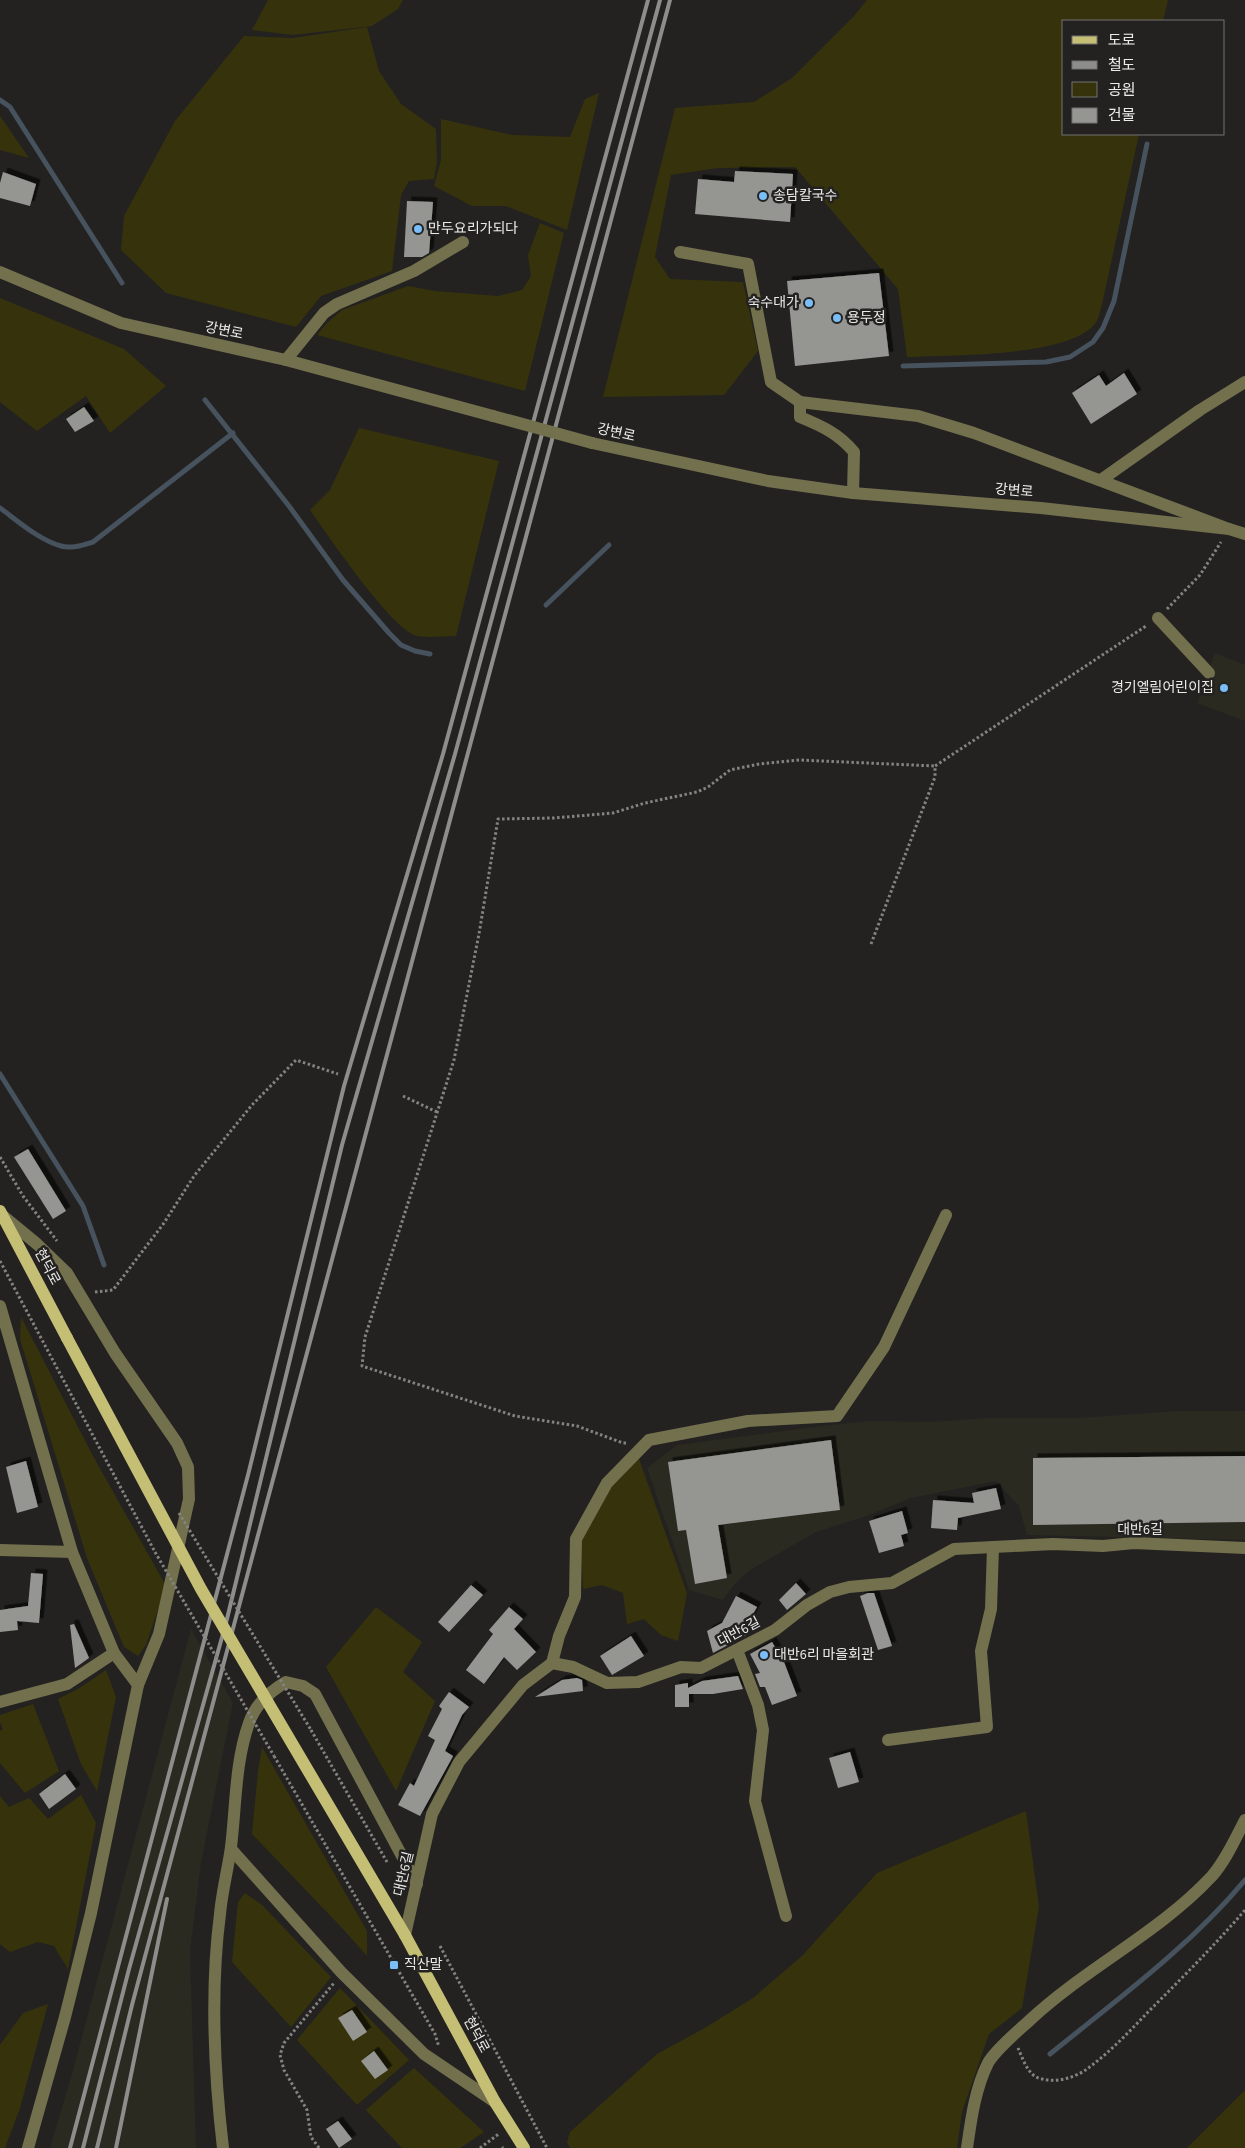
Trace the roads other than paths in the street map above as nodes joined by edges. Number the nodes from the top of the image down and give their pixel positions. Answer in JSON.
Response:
{"nodes":[{"id":1,"x":463,"y":242,"type":"dead end"},
{"id":2,"x":680,"y":252,"type":"dead end"},
{"id":3,"x":0,"y":272,"type":"edge"},
{"id":4,"x":286,"y":360,"type":"junction"},
{"id":5,"x":1245,"y":382,"type":"edge"},
{"id":6,"x":800,"y":402,"type":"junction"},
{"id":7,"x":1101,"y":480,"type":"junction"},
{"id":8,"x":853,"y":493,"type":"junction"},
{"id":9,"x":1229,"y":529,"type":"junction"},
{"id":10,"x":1245,"y":534,"type":"edge"},
{"id":11,"x":1158,"y":618,"type":"road end"},
{"id":12,"x":1209,"y":673,"type":"dead end"},
{"id":13,"x":1,"y":1213,"type":"edge"},
{"id":14,"x":946,"y":1215,"type":"dead end"},
{"id":15,"x":0,"y":1306,"type":"edge"},
{"id":16,"x":993,"y":1546,"type":"junction"},
{"id":17,"x":1245,"y":1548,"type":"edge"},
{"id":18,"x":0,"y":1550,"type":"edge"},
{"id":19,"x":72,"y":1552,"type":"junction"},
{"id":20,"x":737,"y":1650,"type":"junction"},
{"id":21,"x":114,"y":1653,"type":"junction"},
{"id":22,"x":552,"y":1663,"type":"junction"},
{"id":23,"x":138,"y":1685,"type":"junction"},
{"id":24,"x":0,"y":1702,"type":"edge"},
{"id":25,"x":888,"y":1740,"type":"dead end"},
{"id":26,"x":1245,"y":1820,"type":"edge"},
{"id":27,"x":231,"y":1849,"type":"junction"},
{"id":28,"x":417,"y":1884,"type":"junction"},
{"id":29,"x":786,"y":1916,"type":"dead end"},
{"id":30,"x":405,"y":1935,"type":"junction"},
{"id":31,"x":495,"y":2102,"type":"junction"},
{"id":32,"x":28,"y":2148,"type":"edge"},
{"id":33,"x":223,"y":2148,"type":"edge"},
{"id":34,"x":524,"y":2148,"type":"edge"},
{"id":35,"x":967,"y":2148,"type":"edge"}],
"edges":[{"from":1,"to":4,"type":"street"},
{"from":2,"to":6,"type":"street"},
{"from":3,"to":4,"type":"street","name":"강변로"},
{"from":4,"to":8,"type":"street","name":"강변로","bridge":true},
{"from":5,"to":7,"type":"street"},
{"from":6,"to":7,"type":"street"},
{"from":6,"to":8,"type":"street"},
{"from":7,"to":9,"type":"street"},
{"from":8,"to":9,"type":"street","name":"강변로"},
{"from":9,"to":10,"type":"street","name":"강변로"},
{"from":11,"to":12,"type":"street"},
{"from":13,"to":23,"type":"street"},
{"from":13,"to":30,"type":"main road","name":"현덕로","bridge":true},
{"from":14,"to":22,"type":"street"},
{"from":15,"to":19,"type":"street"},
{"from":16,"to":17,"type":"street","name":"대반6길"},
{"from":16,"to":20,"type":"street","name":"대반6길"},
{"from":16,"to":25,"type":"street"},
{"from":18,"to":19,"type":"street"},
{"from":19,"to":21,"type":"street"},
{"from":20,"to":22,"type":"street","name":"대반6길"},
{"from":20,"to":29,"type":"street"},
{"from":21,"to":23,"type":"street"},
{"from":21,"to":24,"type":"street"},
{"from":22,"to":28,"type":"street","name":"대반6길"},
{"from":23,"to":32,"type":"street"},
{"from":26,"to":35,"type":"street"},
{"from":27,"to":28,"type":"street"},
{"from":27,"to":31,"type":"street"},
{"from":27,"to":33,"type":"street"},
{"from":28,"to":30,"type":"street","name":"대반6길"},
{"from":30,"to":31,"type":"main road","name":"현덕로"},
{"from":31,"to":34,"type":"main road","name":"현덕로"}]}
